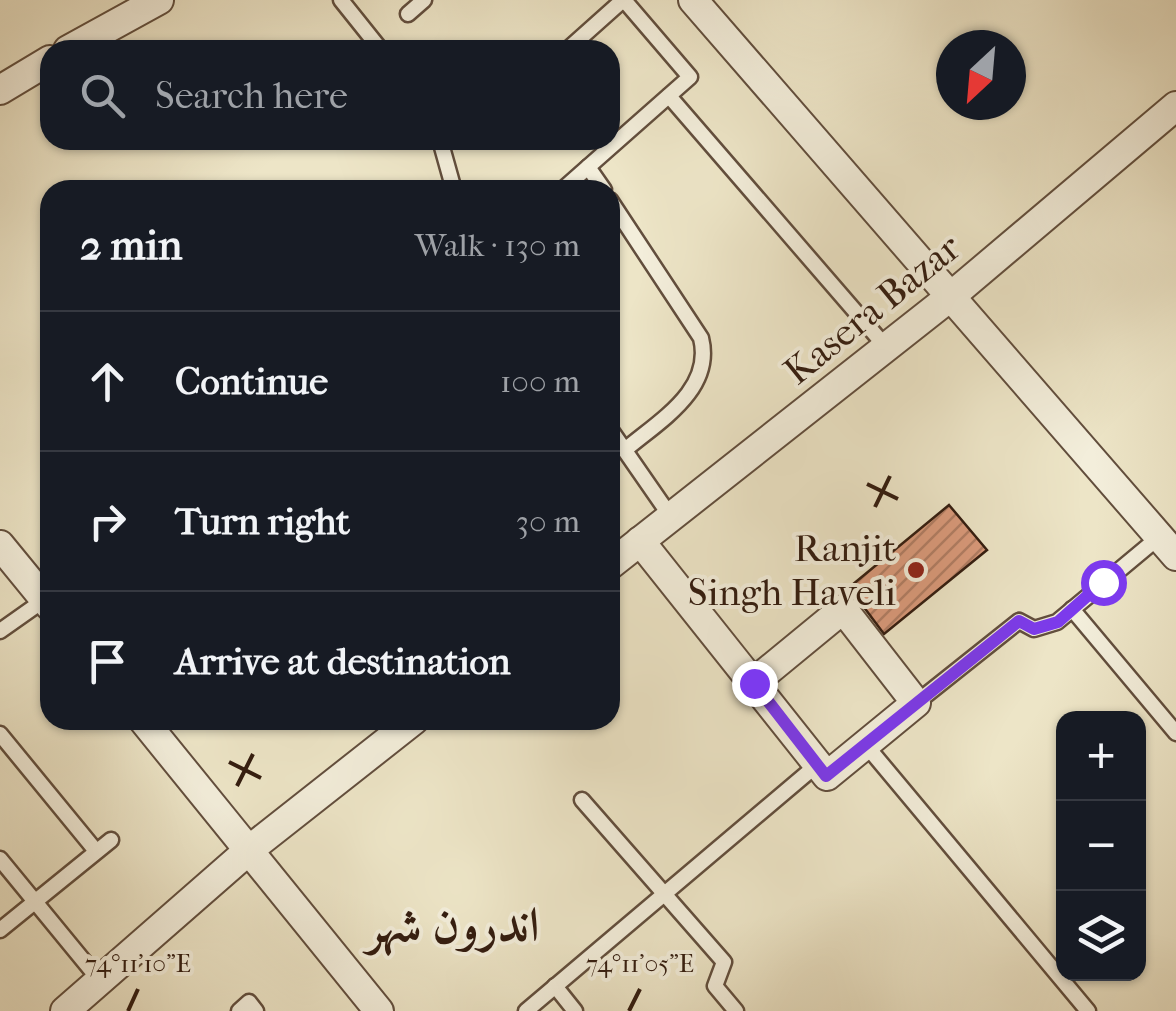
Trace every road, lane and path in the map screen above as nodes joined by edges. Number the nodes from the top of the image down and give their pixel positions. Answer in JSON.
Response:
{"nodes":[{"id":1,"x":159,"y":0,"type":"edge"},
{"id":2,"x":341,"y":0,"type":"edge"},
{"id":3,"x":424,"y":0,"type":"edge"},
{"id":4,"x":624,"y":0,"type":"edge"},
{"id":5,"x":694,"y":0,"type":"edge"},
{"id":6,"x":408,"y":14,"type":"dead end"},
{"id":7,"x":86,"y":40,"type":"edge"},
{"id":8,"x":373,"y":40,"type":"edge"},
{"id":9,"x":578,"y":40,"type":"edge"},
{"id":10,"x":40,"y":66,"type":"edge"},
{"id":11,"x":0,"y":90,"type":"edge"},
{"id":12,"x":669,"y":96,"type":"junction"},
{"id":13,"x":1176,"y":106,"type":"edge"},
{"id":14,"x":620,"y":139,"type":"edge"},
{"id":15,"x":443,"y":150,"type":"edge"},
{"id":16,"x":607,"y":150,"type":"edge"},
{"id":17,"x":588,"y":167,"type":"junction"},
{"id":18,"x":451,"y":180,"type":"edge"},
{"id":19,"x":573,"y":180,"type":"edge"},
{"id":20,"x":597,"y":180,"type":"edge"},
{"id":21,"x":620,"y":215,"type":"edge"},
{"id":22,"x":950,"y":296,"type":"junction"},
{"id":23,"x":886,"y":347,"type":"junction"},
{"id":24,"x":620,"y":443,"type":"edge"},
{"id":25,"x":625,"y":450,"type":"junction"},
{"id":26,"x":671,"y":517,"type":"junction"},
{"id":27,"x":640,"y":542,"type":"junction"},
{"id":28,"x":0,"y":545,"type":"edge"},
{"id":29,"x":1168,"y":546,"type":"edge"},
{"id":30,"x":620,"y":557,"type":"edge"},
{"id":31,"x":40,"y":594,"type":"edge"},
{"id":32,"x":40,"y":607,"type":"edge"},
{"id":33,"x":1072,"y":609,"type":"junction"},
{"id":34,"x":0,"y":632,"type":"edge"},
{"id":35,"x":754,"y":683,"type":"junction"},
{"id":36,"x":916,"y":702,"type":"junction"},
{"id":37,"x":151,"y":730,"type":"edge"},
{"id":38,"x":401,"y":730,"type":"edge"},
{"id":39,"x":1176,"y":733,"type":"edge"},
{"id":40,"x":0,"y":734,"type":"edge"},
{"id":41,"x":865,"y":744,"type":"junction"},
{"id":42,"x":818,"y":764,"type":"junction"},
{"id":43,"x":582,"y":800,"type":"dead end"},
{"id":44,"x":110,"y":840,"type":"dead end"},
{"id":45,"x":249,"y":850,"type":"junction"},
{"id":46,"x":96,"y":852,"type":"junction"},
{"id":47,"x":0,"y":858,"type":"edge"},
{"id":48,"x":664,"y":894,"type":"junction"},
{"id":49,"x":34,"y":900,"type":"junction"},
{"id":50,"x":0,"y":930,"type":"edge"},
{"id":51,"x":97,"y":986,"type":"junction"},
{"id":52,"x":555,"y":986,"type":"junction"},
{"id":53,"x":65,"y":1011,"type":"edge"},
{"id":54,"x":112,"y":1011,"type":"edge"},
{"id":55,"x":239,"y":1011,"type":"edge"},
{"id":56,"x":256,"y":1011,"type":"edge"},
{"id":57,"x":379,"y":1011,"type":"edge"},
{"id":58,"x":526,"y":1011,"type":"edge"},
{"id":59,"x":576,"y":1011,"type":"edge"},
{"id":60,"x":736,"y":1011,"type":"edge"},
{"id":61,"x":1088,"y":1011,"type":"edge"}],
"edges":[{"from":1,"to":7,"type":"street"},
{"from":2,"to":8,"type":"lane"},
{"from":3,"to":6,"type":"lane"},
{"from":4,"to":9,"type":"lane"},
{"from":4,"to":12,"type":"lane"},
{"from":5,"to":22,"type":"street"},
{"from":10,"to":11,"type":"street"},
{"from":12,"to":14,"type":"lane"},
{"from":12,"to":23,"type":"lane"},
{"from":13,"to":22,"type":"street","name":"Kasera Bazar"},
{"from":15,"to":18,"type":"lane"},
{"from":16,"to":17,"type":"lane"},
{"from":17,"to":19,"type":"lane"},
{"from":17,"to":20,"type":"lane"},
{"from":21,"to":25,"type":"lane"},
{"from":22,"to":23,"type":"street","name":"Kasera Bazar"},
{"from":22,"to":29,"type":"street"},
{"from":23,"to":26,"type":"street","name":"Kasera Bazar"},
{"from":24,"to":25,"type":"lane"},
{"from":25,"to":26,"type":"lane"},
{"from":26,"to":27,"type":"street","name":"Kasera Bazar"},
{"from":27,"to":30,"type":"street","name":"Kasera Bazar"},
{"from":27,"to":35,"type":"street"},
{"from":28,"to":31,"type":"street"},
{"from":29,"to":33,"type":"lane"},
{"from":32,"to":34,"type":"lane"},
{"from":33,"to":36,"type":"lane"},
{"from":33,"to":39,"type":"lane"},
{"from":35,"to":36,"type":"street"},
{"from":35,"to":42,"type":"street"},
{"from":36,"to":41,"type":"street"},
{"from":37,"to":45,"type":"street"},
{"from":38,"to":45,"type":"street"},
{"from":40,"to":46,"type":"lane"},
{"from":41,"to":42,"type":"street"},
{"from":41,"to":61,"type":"lane"},
{"from":42,"to":48,"type":"lane"},
{"from":43,"to":48,"type":"lane"},
{"from":44,"to":46,"type":"lane"},
{"from":45,"to":51,"type":"street"},
{"from":45,"to":57,"type":"street"},
{"from":46,"to":49,"type":"lane"},
{"from":47,"to":49,"type":"lane"},
{"from":48,"to":52,"type":"lane"},
{"from":48,"to":60,"type":"lane"},
{"from":49,"to":50,"type":"lane"},
{"from":49,"to":51,"type":"lane"},
{"from":51,"to":53,"type":"street"},
{"from":51,"to":54,"type":"street"},
{"from":52,"to":58,"type":"lane"},
{"from":52,"to":59,"type":"lane"},
{"from":55,"to":56,"type":"lane"}]}
